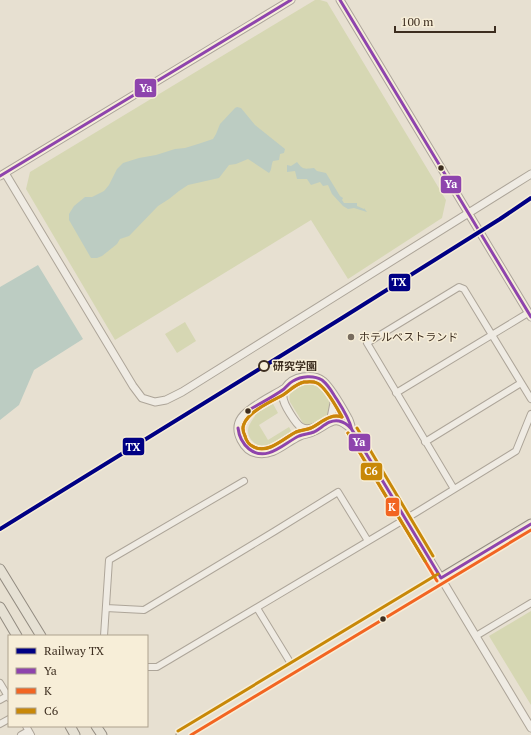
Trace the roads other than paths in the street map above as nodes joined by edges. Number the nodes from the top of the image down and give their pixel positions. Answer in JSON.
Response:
{"nodes":[{"id":1,"x":291,"y":0,"type":"edge"},
{"id":2,"x":340,"y":0,"type":"edge"},
{"id":3,"x":2,"y":174,"type":"edge"},
{"id":4,"x":531,"y":174,"type":"edge"},
{"id":5,"x":468,"y":213,"type":"junction"},
{"id":6,"x":530,"y":315,"type":"edge"},
{"id":7,"x":492,"y":335,"type":"junction"},
{"id":8,"x":521,"y":383,"type":"junction"},
{"id":9,"x":284,"y":388,"type":"junction"},
{"id":10,"x":332,"y":392,"type":"junction"},
{"id":11,"x":396,"y":393,"type":"junction"},
{"id":12,"x":531,"y":399,"type":"edge"},
{"id":13,"x":531,"y":414,"type":"edge"},
{"id":14,"x":331,"y":418,"type":"junction"},
{"id":15,"x":341,"y":422,"type":"junction"},
{"id":16,"x":352,"y":430,"type":"junction"},
{"id":17,"x":425,"y":442,"type":"junction"},
{"id":18,"x":244,"y":481,"type":"dead end"},
{"id":19,"x":454,"y":489,"type":"junction"},
{"id":20,"x":405,"y":519,"type":"junction"},
{"id":21,"x":531,"y":524,"type":"edge"},
{"id":22,"x":368,"y":541,"type":"junction"},
{"id":23,"x":0,"y":568,"type":"edge"},
{"id":24,"x":441,"y":578,"type":"junction"},
{"id":25,"x":531,"y":603,"type":"edge"},
{"id":26,"x":0,"y":607,"type":"edge"},
{"id":27,"x":106,"y":608,"type":"junction"},
{"id":28,"x":256,"y":608,"type":"junction"},
{"id":29,"x":16,"y":635,"type":"edge"},
{"id":30,"x":40,"y":635,"type":"edge"},
{"id":31,"x":104,"y":635,"type":"edge"},
{"id":32,"x":476,"y":636,"type":"junction"},
{"id":33,"x":148,"y":667,"type":"edge"},
{"id":34,"x":293,"y":667,"type":"junction"},
{"id":35,"x":0,"y":683,"type":"edge"},
{"id":36,"x":8,"y":697,"type":"edge"},
{"id":37,"x":0,"y":700,"type":"edge"},
{"id":38,"x":531,"y":728,"type":"edge"},
{"id":39,"x":28,"y":731,"type":"edge"},
{"id":40,"x":22,"y":735,"type":"edge"},
{"id":41,"x":181,"y":735,"type":"edge"}],
"edges":[{"from":1,"to":3,"type":"street"},
{"from":2,"to":5,"type":"street"},
{"from":3,"to":5,"type":"street"},
{"from":4,"to":5,"type":"street"},
{"from":5,"to":6,"type":"street"},
{"from":6,"to":7,"type":"street"},
{"from":7,"to":8,"type":"street"},
{"from":7,"to":11,"type":"street"},
{"from":7,"to":11,"type":"street"},
{"from":8,"to":12,"type":"street"},
{"from":8,"to":17,"type":"street"},
{"from":9,"to":10,"type":"street"},
{"from":9,"to":14,"type":"street"},
{"from":9,"to":15,"type":"street"},
{"from":10,"to":14,"type":"street"},
{"from":10,"to":16,"type":"street"},
{"from":11,"to":17,"type":"street"},
{"from":13,"to":19,"type":"street"},
{"from":14,"to":15,"type":"street"},
{"from":15,"to":16,"type":"street"},
{"from":16,"to":20,"type":"street"},
{"from":17,"to":19,"type":"street"},
{"from":18,"to":27,"type":"street"},
{"from":19,"to":20,"type":"street"},
{"from":20,"to":22,"type":"street"},
{"from":20,"to":24,"type":"street"},
{"from":21,"to":24,"type":"main road"},
{"from":22,"to":27,"type":"street"},
{"from":22,"to":28,"type":"street"},
{"from":23,"to":30,"type":"main road"},
{"from":24,"to":32,"type":"street"},
{"from":24,"to":34,"type":"main road"},
{"from":25,"to":32,"type":"street"},
{"from":26,"to":29,"type":"main road"},
{"from":27,"to":31,"type":"street"},
{"from":28,"to":33,"type":"street"},
{"from":28,"to":34,"type":"street"},
{"from":32,"to":38,"type":"street"},
{"from":34,"to":41,"type":"main road"},
{"from":35,"to":36,"type":"street"},
{"from":36,"to":37,"type":"street"},
{"from":39,"to":40,"type":"street"}]}
